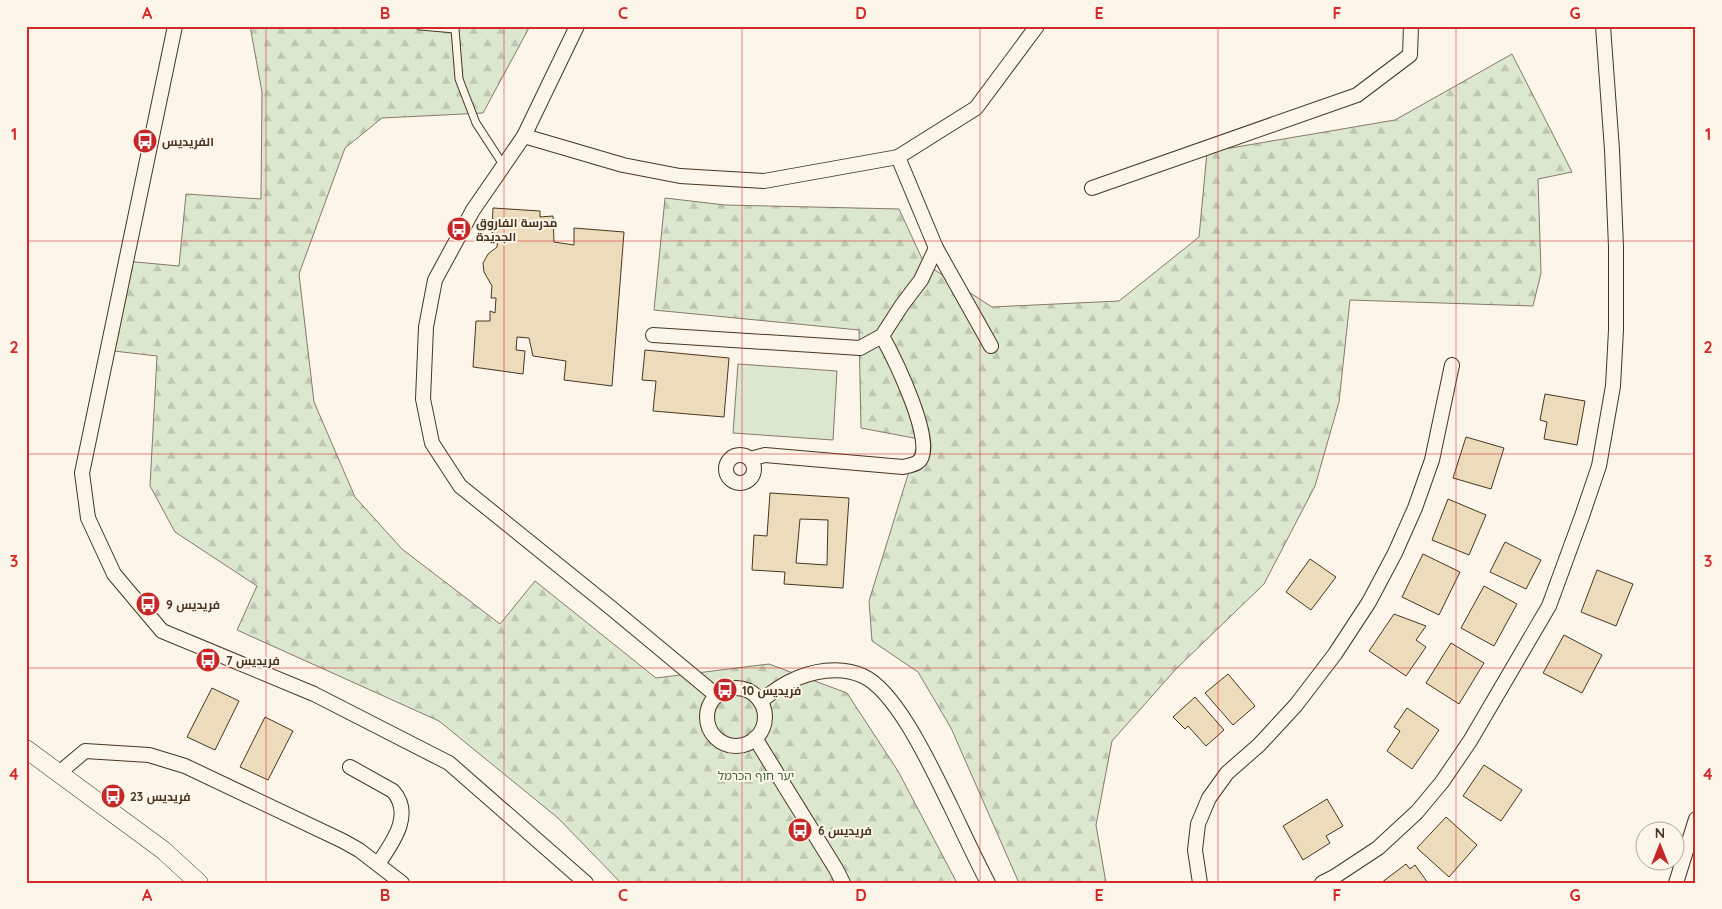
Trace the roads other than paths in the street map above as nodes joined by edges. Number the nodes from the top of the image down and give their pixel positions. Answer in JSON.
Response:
{"nodes":[{"id":1,"x":175,"y":26,"type":"edge"},
{"id":2,"x":420,"y":26,"type":"edge"},
{"id":3,"x":577,"y":26,"type":"edge"},
{"id":4,"x":1037,"y":26,"type":"edge"},
{"id":5,"x":1411,"y":26,"type":"edge"},
{"id":6,"x":1603,"y":26,"type":"edge"},
{"id":7,"x":524,"y":136,"type":"junction"},
{"id":8,"x":898,"y":157,"type":"junction"},
{"id":9,"x":504,"y":166,"type":"junction"},
{"id":10,"x":1092,"y":188,"type":"dead end"},
{"id":11,"x":936,"y":248,"type":"junction"},
{"id":12,"x":653,"y":335,"type":"dead end"},
{"id":13,"x":882,"y":336,"type":"junction"},
{"id":14,"x":990,"y":346,"type":"dead end"},
{"id":15,"x":1452,"y":365,"type":"dead end"},
{"id":16,"x":750,"y":459,"type":"dead end"},
{"id":17,"x":716,"y":695,"type":"junction"},
{"id":18,"x":760,"y":701,"type":"junction"},
{"id":19,"x":756,"y":738,"type":"junction"},
{"id":20,"x":26,"y":748,"type":"edge"},
{"id":21,"x":350,"y":767,"type":"dead end"},
{"id":22,"x":59,"y":773,"type":"junction"},
{"id":23,"x":1695,"y":825,"type":"edge"},
{"id":24,"x":378,"y":864,"type":"junction"},
{"id":25,"x":199,"y":883,"type":"edge"},
{"id":26,"x":402,"y":883,"type":"edge"},
{"id":27,"x":586,"y":883,"type":"edge"},
{"id":28,"x":843,"y":883,"type":"edge"},
{"id":29,"x":988,"y":883,"type":"edge"},
{"id":30,"x":1200,"y":883,"type":"edge"},
{"id":31,"x":1322,"y":883,"type":"edge"},
{"id":32,"x":1676,"y":883,"type":"edge"}],
"edges":[{"from":1,"to":27,"type":"street"},
{"from":2,"to":9,"type":"lane"},
{"from":3,"to":7,"type":"street"},
{"from":4,"to":8,"type":"street"},
{"from":5,"to":10,"type":"street"},
{"from":6,"to":31,"type":"street"},
{"from":7,"to":8,"type":"street"},
{"from":7,"to":9,"type":"street"},
{"from":8,"to":11,"type":"street"},
{"from":9,"to":17,"type":"street"},
{"from":11,"to":13,"type":"street"},
{"from":11,"to":14,"type":"street"},
{"from":12,"to":13,"type":"street"},
{"from":13,"to":16,"type":"street"},
{"from":15,"to":30,"type":"street"},
{"from":17,"to":18,"type":"street"},
{"from":17,"to":19,"type":"street"},
{"from":18,"to":19,"type":"street"},
{"from":18,"to":29,"type":"street"},
{"from":19,"to":28,"type":"street"},
{"from":20,"to":22,"type":"street"},
{"from":21,"to":24,"type":"street"},
{"from":22,"to":24,"type":"street"},
{"from":22,"to":25,"type":"street"},
{"from":23,"to":32,"type":"street"},
{"from":24,"to":26,"type":"street"}]}
